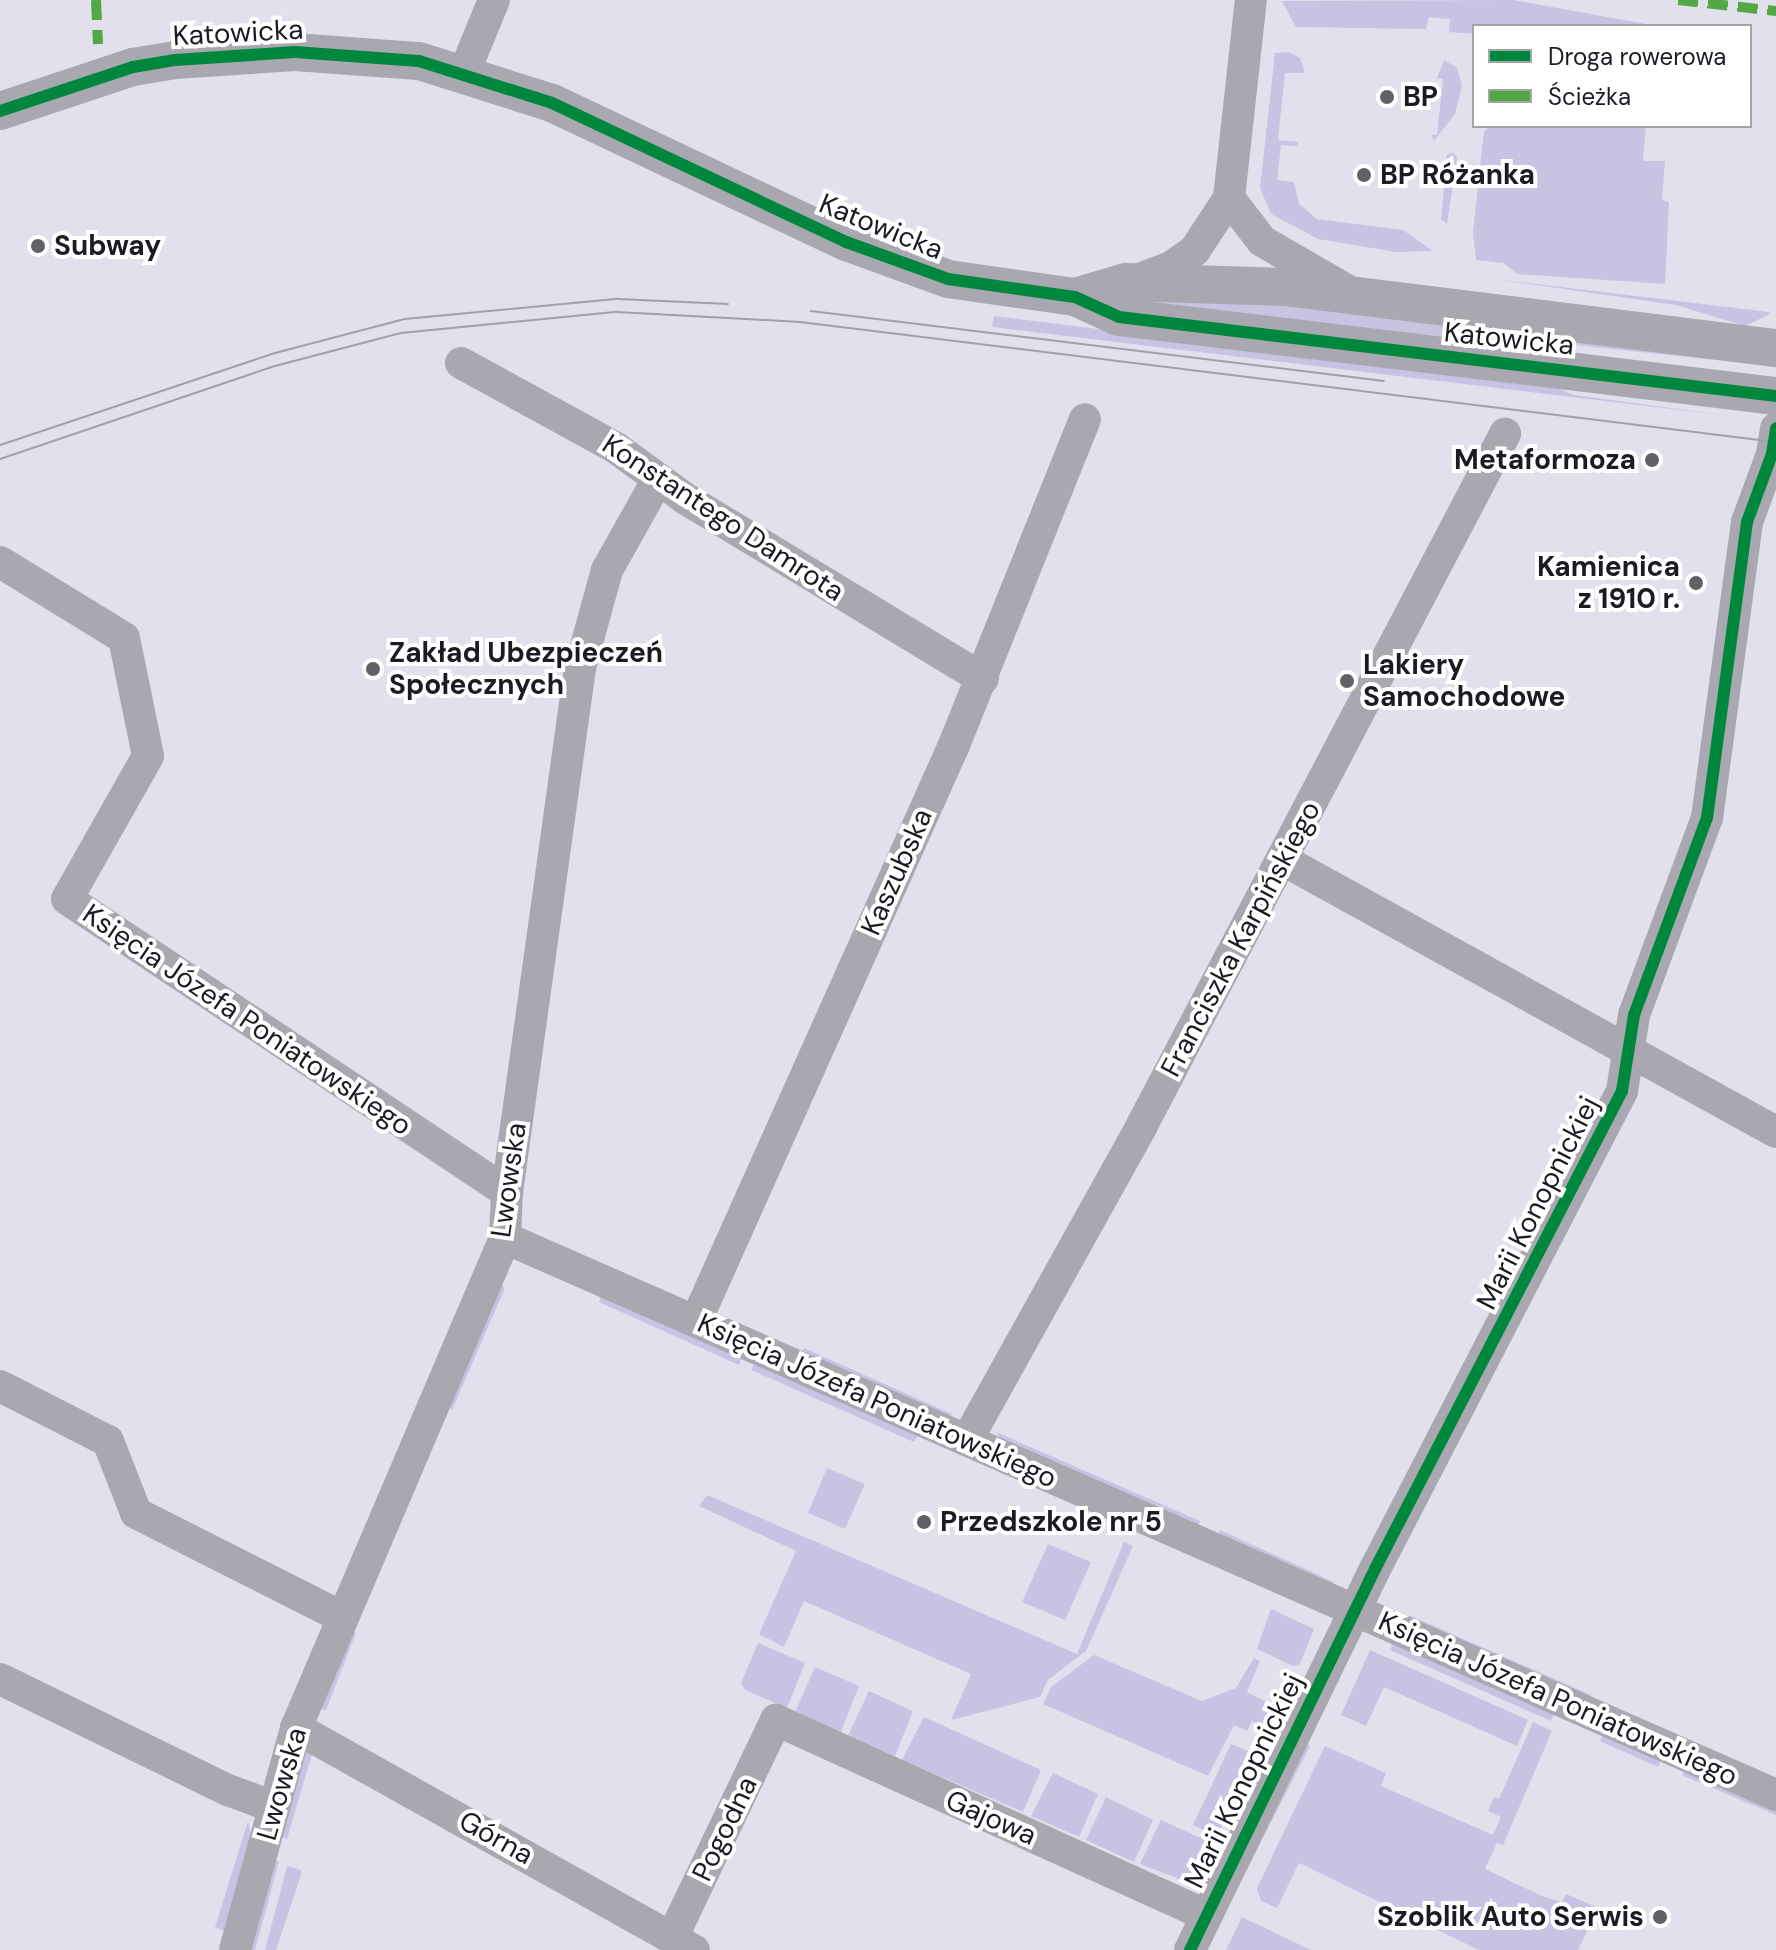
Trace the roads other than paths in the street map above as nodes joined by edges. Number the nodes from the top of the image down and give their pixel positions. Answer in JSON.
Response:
{"nodes":[{"id":1,"x":494,"y":0,"type":"edge"},
{"id":2,"x":1251,"y":0,"type":"edge"},
{"id":3,"x":464,"y":73,"type":"junction"},
{"id":4,"x":0,"y":111,"type":"edge"},
{"id":5,"x":1229,"y":198,"type":"junction"},
{"id":6,"x":1126,"y":282,"type":"junction"},
{"id":7,"x":1356,"y":296,"type":"junction"},
{"id":8,"x":1075,"y":297,"type":"junction"},
{"id":9,"x":1776,"y":348,"type":"edge"},
{"id":10,"x":461,"y":363,"type":"dead end"},
{"id":11,"x":1776,"y":396,"type":"edge"},
{"id":12,"x":1085,"y":419,"type":"dead end"},
{"id":13,"x":1505,"y":434,"type":"dead end"},
{"id":14,"x":1775,"y":445,"type":"edge"},
{"id":15,"x":658,"y":479,"type":"junction"},
{"id":16,"x":0,"y":562,"type":"edge"},
{"id":17,"x":983,"y":679,"type":"junction"},
{"id":18,"x":1283,"y":860,"type":"junction"},
{"id":19,"x":1627,"y":1047,"type":"junction"},
{"id":20,"x":1776,"y":1132,"type":"edge"},
{"id":21,"x":507,"y":1192,"type":"junction"},
{"id":22,"x":505,"y":1238,"type":"junction"},
{"id":23,"x":696,"y":1321,"type":"junction"},
{"id":24,"x":0,"y":1386,"type":"edge"},
{"id":25,"x":967,"y":1440,"type":"junction"},
{"id":26,"x":1355,"y":1610,"type":"junction"},
{"id":27,"x":340,"y":1616,"type":"junction"},
{"id":28,"x":0,"y":1679,"type":"edge"},
{"id":29,"x":776,"y":1720,"type":"joint"},
{"id":30,"x":296,"y":1728,"type":"junction"},
{"id":31,"x":1776,"y":1795,"type":"edge"},
{"id":32,"x":274,"y":1807,"type":"junction"},
{"id":33,"x":1206,"y":1915,"type":"junction"},
{"id":34,"x":683,"y":1944,"type":"edge"},
{"id":35,"x":235,"y":1950,"type":"edge"},
{"id":36,"x":1190,"y":1950,"type":"edge"}],
"edges":[{"from":1,"to":3,"type":"street"},
{"from":2,"to":5,"type":"street"},
{"from":3,"to":4,"type":"street","name":"Katowicka"},
{"from":3,"to":8,"type":"street","name":"Katowicka"},
{"from":5,"to":6,"type":"street"},
{"from":5,"to":7,"type":"street"},
{"from":6,"to":7,"type":"street","name":"Katowicka"},
{"from":6,"to":8,"type":"street","name":"Katowicka"},
{"from":7,"to":9,"type":"street","name":"Katowicka"},
{"from":8,"to":11,"type":"street","name":"Katowicka"},
{"from":10,"to":15,"type":"street","name":"Konstantego Damrota"},
{"from":12,"to":17,"type":"street","name":"Kaszubska"},
{"from":13,"to":18,"type":"street","name":"Franciszka Karpińskiego"},
{"from":14,"to":19,"type":"street","name":"Marii Konopnickiej"},
{"from":15,"to":17,"type":"street","name":"Konstantego Damrota"},
{"from":15,"to":21,"type":"street","name":"Lwowska"},
{"from":16,"to":21,"type":"street","name":"Księcia Józefa Poniatowskiego"},
{"from":17,"to":23,"type":"street","name":"Kaszubska"},
{"from":18,"to":19,"type":"street"},
{"from":18,"to":25,"type":"street","name":"Franciszka Karpińskiego"},
{"from":19,"to":20,"type":"street"},
{"from":19,"to":26,"type":"street","name":"Marii Konopnickiej"},
{"from":21,"to":22,"type":"street","name":"Lwowska"},
{"from":22,"to":23,"type":"street","name":"Księcia Józefa Poniatowskiego"},
{"from":22,"to":27,"type":"street","name":"Lwowska"},
{"from":23,"to":25,"type":"street","name":"Księcia Józefa Poniatowskiego"},
{"from":24,"to":27,"type":"street"},
{"from":25,"to":26,"type":"street","name":"Księcia Józefa Poniatowskiego"},
{"from":26,"to":31,"type":"street","name":"Księcia Józefa Poniatowskiego"},
{"from":26,"to":33,"type":"street","name":"Marii Konopnickiej"},
{"from":27,"to":30,"type":"street","name":"Lwowska"},
{"from":28,"to":32,"type":"street"},
{"from":29,"to":33,"type":"street","name":"Gajowa"},
{"from":29,"to":34,"type":"street","name":"Pogodna"},
{"from":30,"to":32,"type":"street","name":"Lwowska"},
{"from":30,"to":34,"type":"street","name":"Górna"},
{"from":32,"to":35,"type":"street","name":"Lwowska"},
{"from":33,"to":36,"type":"street","name":"Marii Konopnickiej"}]}
